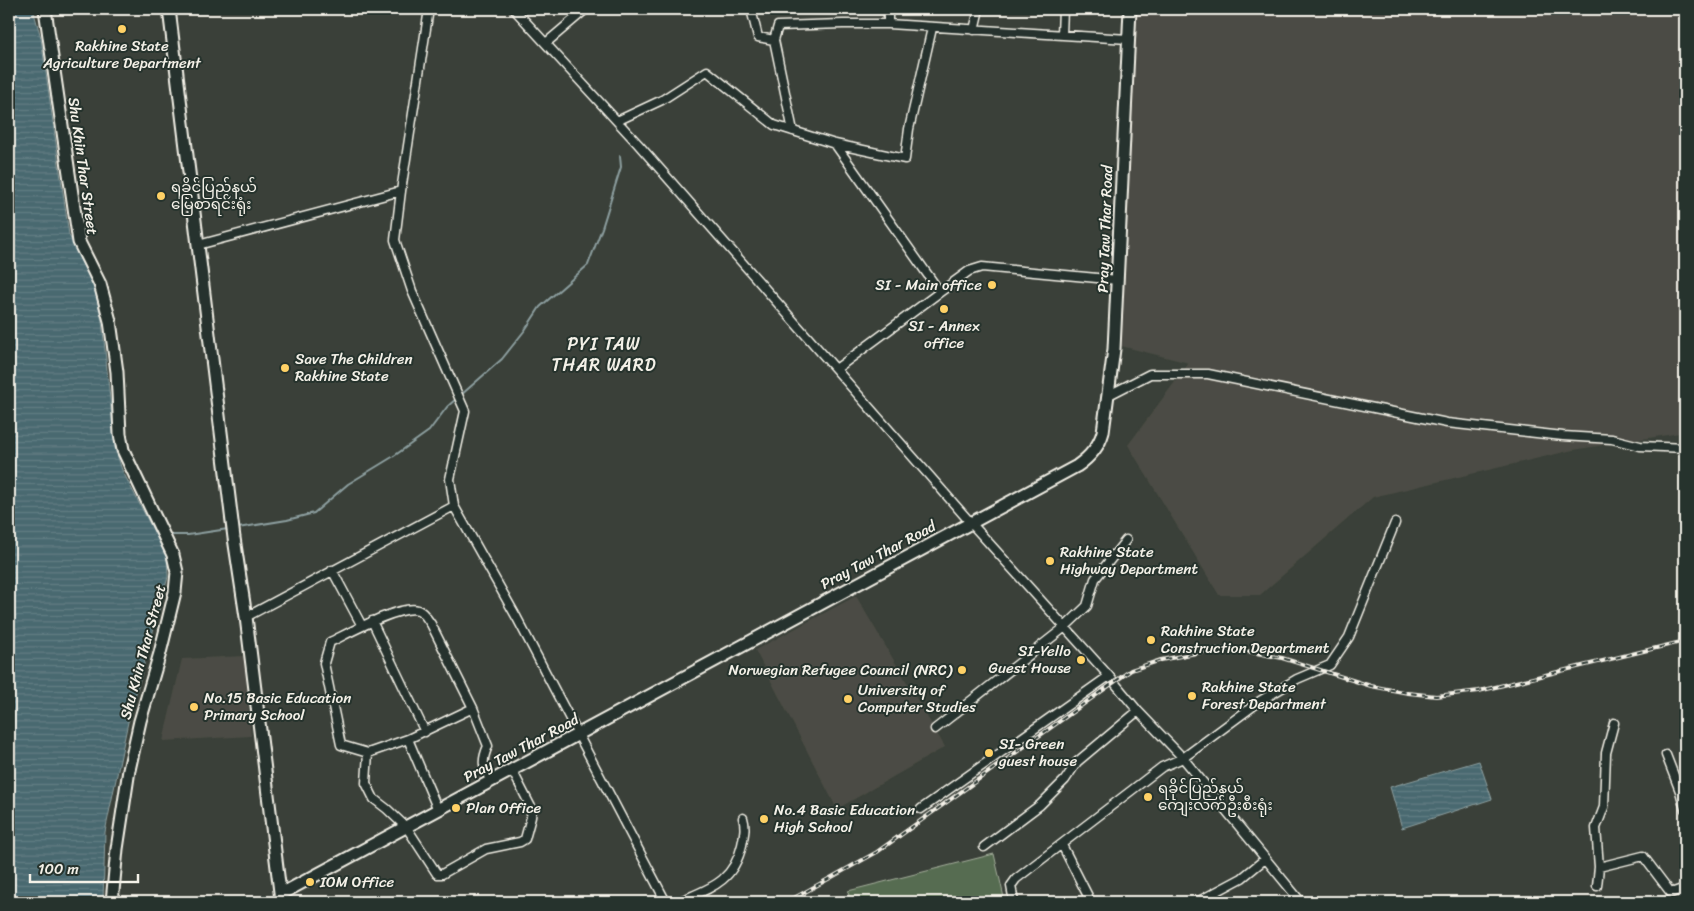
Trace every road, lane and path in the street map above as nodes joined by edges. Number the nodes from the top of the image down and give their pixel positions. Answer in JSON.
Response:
{"nodes":[{"id":1,"x":45,"y":9,"type":"edge"},
{"id":2,"x":169,"y":9,"type":"edge"},
{"id":3,"x":429,"y":9,"type":"edge"},
{"id":4,"x":514,"y":9,"type":"edge"},
{"id":5,"x":586,"y":9,"type":"edge"},
{"id":6,"x":751,"y":9,"type":"edge"},
{"id":7,"x":888,"y":9,"type":"edge"},
{"id":8,"x":979,"y":9,"type":"edge"},
{"id":9,"x":1063,"y":9,"type":"edge"},
{"id":10,"x":1130,"y":9,"type":"edge"},
{"id":11,"x":888,"y":24,"type":"junction"},
{"id":12,"x":932,"y":28,"type":"junction"},
{"id":13,"x":974,"y":30,"type":"junction"},
{"id":14,"x":1062,"y":35,"type":"junction"},
{"id":15,"x":1128,"y":39,"type":"junction"},
{"id":16,"x":774,"y":40,"type":"junction"},
{"id":17,"x":546,"y":43,"type":"junction"},
{"id":18,"x":617,"y":121,"type":"junction"},
{"id":19,"x":793,"y":131,"type":"junction"},
{"id":20,"x":835,"y":144,"type":"junction"},
{"id":21,"x":401,"y":191,"type":"junction"},
{"id":22,"x":198,"y":245,"type":"junction"},
{"id":23,"x":1118,"y":280,"type":"junction"},
{"id":24,"x":940,"y":292,"type":"junction"},
{"id":25,"x":836,"y":369,"type":"junction"},
{"id":26,"x":1109,"y":395,"type":"junction"},
{"id":27,"x":1685,"y":448,"type":"edge"},
{"id":28,"x":454,"y":506,"type":"junction"},
{"id":29,"x":970,"y":522,"type":"junction"},
{"id":30,"x":1395,"y":523,"type":"dead end"},
{"id":31,"x":1126,"y":540,"type":"dead end"},
{"id":32,"x":332,"y":570,"type":"junction"},
{"id":33,"x":246,"y":617,"type":"junction"},
{"id":34,"x":372,"y":621,"type":"junction"},
{"id":35,"x":362,"y":626,"type":"junction"},
{"id":36,"x":1065,"y":627,"type":"junction"},
{"id":37,"x":1109,"y":676,"type":"junction"},
{"id":38,"x":472,"y":708,"type":"junction"},
{"id":39,"x":1138,"y":711,"type":"junction"},
{"id":40,"x":1614,"y":723,"type":"dead end"},
{"id":41,"x":935,"y":729,"type":"dead end"},
{"id":42,"x":425,"y":732,"type":"junction"},
{"id":43,"x":578,"y":735,"type":"junction"},
{"id":44,"x":408,"y":739,"type":"junction"},
{"id":45,"x":368,"y":753,"type":"junction"},
{"id":46,"x":1666,"y":755,"type":"dead end"},
{"id":47,"x":1183,"y":758,"type":"junction"},
{"id":48,"x":512,"y":770,"type":"junction"},
{"id":49,"x":491,"y":782,"type":"junction"},
{"id":50,"x":921,"y":809,"type":"dead end"},
{"id":51,"x":1685,"y":809,"type":"edge"},
{"id":52,"x":438,"y":810,"type":"junction"},
{"id":53,"x":743,"y":818,"type":"dead end"},
{"id":54,"x":407,"y":828,"type":"junction"},
{"id":55,"x":1062,"y":845,"type":"junction"},
{"id":56,"x":984,"y":847,"type":"dead end"},
{"id":57,"x":1265,"y":859,"type":"junction"},
{"id":58,"x":1599,"y":867,"type":"junction"},
{"id":59,"x":1597,"y":886,"type":"dead end"},
{"id":60,"x":1685,"y":888,"type":"edge"},
{"id":61,"x":281,"y":898,"type":"edge"},
{"id":62,"x":112,"y":902,"type":"edge"},
{"id":63,"x":666,"y":902,"type":"edge"},
{"id":64,"x":678,"y":902,"type":"edge"},
{"id":65,"x":1014,"y":902,"type":"edge"},
{"id":66,"x":1091,"y":902,"type":"edge"},
{"id":67,"x":1197,"y":902,"type":"edge"},
{"id":68,"x":1301,"y":902,"type":"edge"}],
"edges":[{"from":1,"to":62,"type":"street","name":"Shu Khin Thar Street"},
{"from":2,"to":22,"type":"street"},
{"from":3,"to":21,"type":"street"},
{"from":4,"to":17,"type":"street"},
{"from":5,"to":17,"type":"street"},
{"from":6,"to":16,"type":"street"},
{"from":7,"to":11,"type":"street"},
{"from":8,"to":13,"type":"street"},
{"from":9,"to":14,"type":"street"},
{"from":10,"to":15,"type":"street","name":"Pray Taw Thar Road"},
{"from":11,"to":12,"type":"street"},
{"from":11,"to":16,"type":"street"},
{"from":12,"to":13,"type":"street"},
{"from":12,"to":20,"type":"street"},
{"from":13,"to":14,"type":"street"},
{"from":14,"to":15,"type":"street"},
{"from":15,"to":23,"type":"street","name":"Pray Taw Thar Road"},
{"from":16,"to":19,"type":"street"},
{"from":17,"to":18,"type":"street"},
{"from":18,"to":19,"type":"street"},
{"from":18,"to":25,"type":"street"},
{"from":19,"to":20,"type":"street"},
{"from":20,"to":24,"type":"street"},
{"from":21,"to":22,"type":"street"},
{"from":21,"to":28,"type":"street"},
{"from":22,"to":33,"type":"street"},
{"from":23,"to":24,"type":"street"},
{"from":23,"to":26,"type":"street","name":"Pray Taw Thar Road"},
{"from":24,"to":25,"type":"street"},
{"from":25,"to":29,"type":"street"},
{"from":26,"to":27,"type":"street"},
{"from":26,"to":29,"type":"street","name":"Pray Taw Thar Road"},
{"from":28,"to":32,"type":"street"},
{"from":28,"to":43,"type":"street"},
{"from":29,"to":36,"type":"street"},
{"from":29,"to":43,"type":"street","name":"Pray Taw Thar Road"},
{"from":30,"to":47,"type":"street"},
{"from":31,"to":36,"type":"street"},
{"from":32,"to":33,"type":"street"},
{"from":32,"to":35,"type":"street"},
{"from":33,"to":61,"type":"street"},
{"from":34,"to":35,"type":"street"},
{"from":34,"to":38,"type":"street"},
{"from":34,"to":42,"type":"street"},
{"from":35,"to":45,"type":"street"},
{"from":36,"to":37,"type":"street"},
{"from":36,"to":41,"type":"street"},
{"from":37,"to":39,"type":"street"},
{"from":37,"to":50,"type":"street"},
{"from":38,"to":42,"type":"street"},
{"from":38,"to":49,"type":"street"},
{"from":39,"to":47,"type":"street"},
{"from":39,"to":56,"type":"street"},
{"from":40,"to":58,"type":"street"},
{"from":42,"to":44,"type":"street"},
{"from":43,"to":48,"type":"street","name":"Pray Taw Thar Road"},
{"from":43,"to":63,"type":"street"},
{"from":44,"to":45,"type":"street"},
{"from":44,"to":52,"type":"street"},
{"from":45,"to":54,"type":"street"},
{"from":46,"to":51,"type":"street"},
{"from":47,"to":55,"type":"street"},
{"from":47,"to":57,"type":"street"},
{"from":48,"to":49,"type":"street","name":"Pray Taw Thar Road"},
{"from":48,"to":54,"type":"street"},
{"from":49,"to":52,"type":"street","name":"Pray Taw Thar Road"},
{"from":52,"to":54,"type":"street","name":"Pray Taw Thar Road"},
{"from":53,"to":64,"type":"street"},
{"from":54,"to":61,"type":"street","name":"Pray Taw Thar Road"},
{"from":55,"to":65,"type":"street"},
{"from":55,"to":66,"type":"street"},
{"from":57,"to":67,"type":"street"},
{"from":57,"to":68,"type":"street"},
{"from":58,"to":59,"type":"street"},
{"from":58,"to":60,"type":"street"}]}
